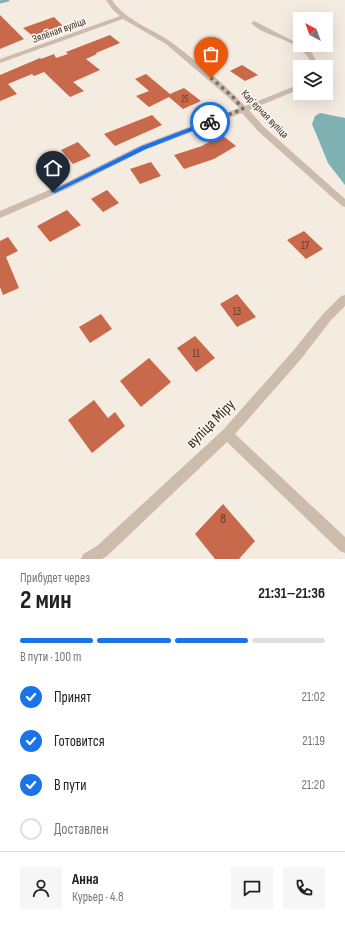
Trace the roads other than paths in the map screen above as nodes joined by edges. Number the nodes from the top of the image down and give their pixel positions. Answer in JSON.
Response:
{"nodes":[{"id":1,"x":109,"y":0,"type":"edge"},
{"id":2,"x":124,"y":17,"type":"junction"},
{"id":3,"x":254,"y":23,"type":"dead end"},
{"id":4,"x":313,"y":60,"type":"edge"},
{"id":5,"x":0,"y":62,"type":"edge"},
{"id":6,"x":293,"y":89,"type":"edge"},
{"id":7,"x":243,"y":109,"type":"junction"},
{"id":8,"x":345,"y":204,"type":"edge"},
{"id":9,"x":0,"y":215,"type":"edge"},
{"id":10,"x":345,"y":299,"type":"edge"},
{"id":11,"x":226,"y":434,"type":"junction"},
{"id":12,"x":345,"y":546,"type":"edge"},
{"id":13,"x":88,"y":559,"type":"edge"}],
"edges":[{"from":1,"to":2,"type":"street","name":"Карʼерная вуліца"},
{"from":2,"to":5,"type":"street","name":"Зялёная вуліца"},
{"from":2,"to":7,"type":"street","name":"Карʼерная вуліца"},
{"from":3,"to":4,"type":"street"},
{"from":6,"to":7,"type":"street"},
{"from":7,"to":8,"type":"street","name":"Карʼерная вуліца"},
{"from":7,"to":9,"type":"street"},
{"from":10,"to":11,"type":"street","name":"вуліца Міру"},
{"from":11,"to":12,"type":"street"},
{"from":11,"to":13,"type":"street","name":"вуліца Міру"}]}
